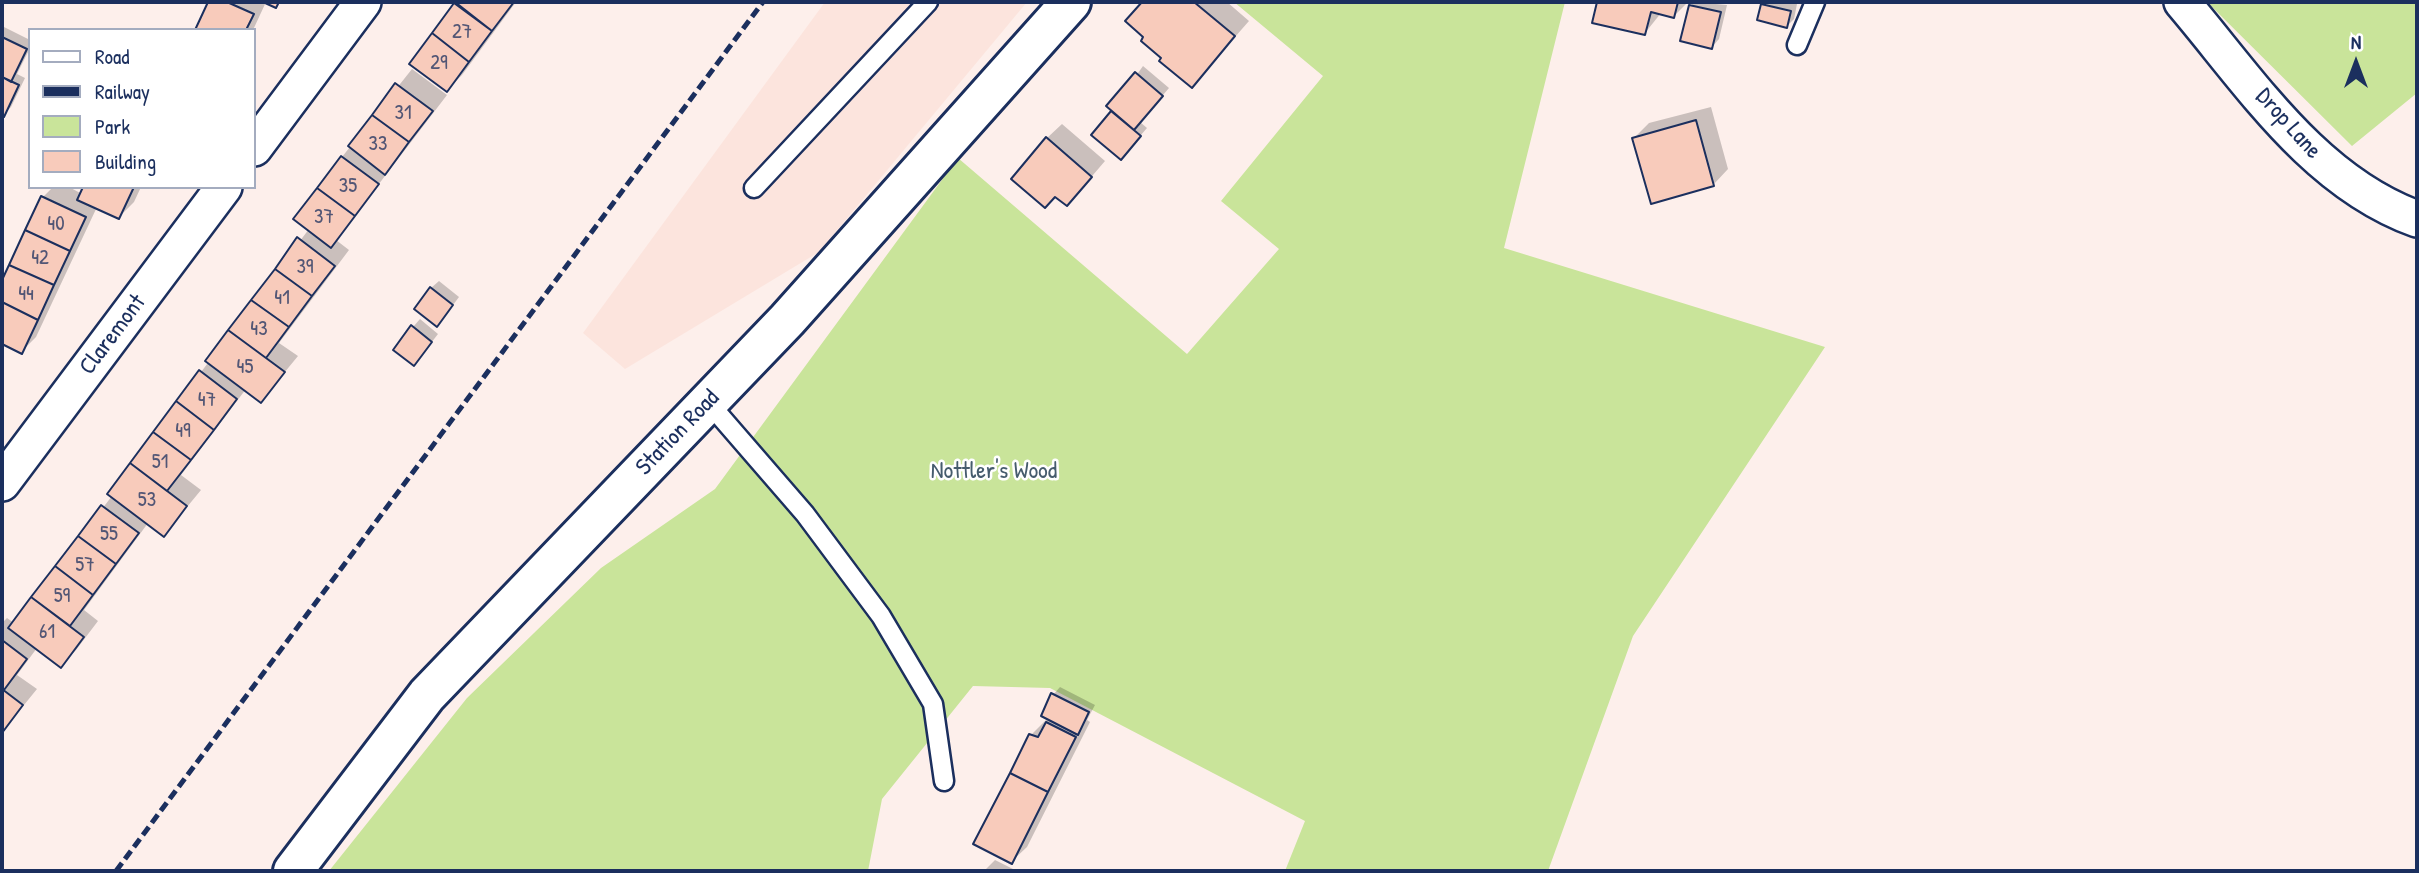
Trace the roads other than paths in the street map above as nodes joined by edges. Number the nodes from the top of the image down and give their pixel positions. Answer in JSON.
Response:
{"nodes":[{"id":1,"x":363,"y":2,"type":"edge"},
{"id":2,"x":928,"y":2,"type":"edge"},
{"id":3,"x":1071,"y":2,"type":"edge"},
{"id":4,"x":1815,"y":2,"type":"edge"},
{"id":5,"x":2182,"y":2,"type":"edge"},
{"id":6,"x":1797,"y":45,"type":"dead end"},
{"id":7,"x":256,"y":145,"type":"edge"},
{"id":8,"x":754,"y":188,"type":"dead end"},
{"id":9,"x":222,"y":189,"type":"edge"},
{"id":10,"x":2417,"y":219,"type":"edge"},
{"id":11,"x":708,"y":402,"type":"junction"},
{"id":12,"x":2,"y":483,"type":"edge"},
{"id":13,"x":944,"y":781,"type":"dead end"},
{"id":14,"x":293,"y":871,"type":"edge"}],
"edges":[{"from":1,"to":7,"type":"street"},
{"from":2,"to":8,"type":"lane"},
{"from":3,"to":11,"type":"street","name":"Station Road"},
{"from":4,"to":6,"type":"lane"},
{"from":5,"to":10,"type":"street","name":"Drop Lane"},
{"from":9,"to":12,"type":"street","name":"Claremont"},
{"from":11,"to":13,"type":"lane"},
{"from":11,"to":14,"type":"street","name":"Station Road"}]}
